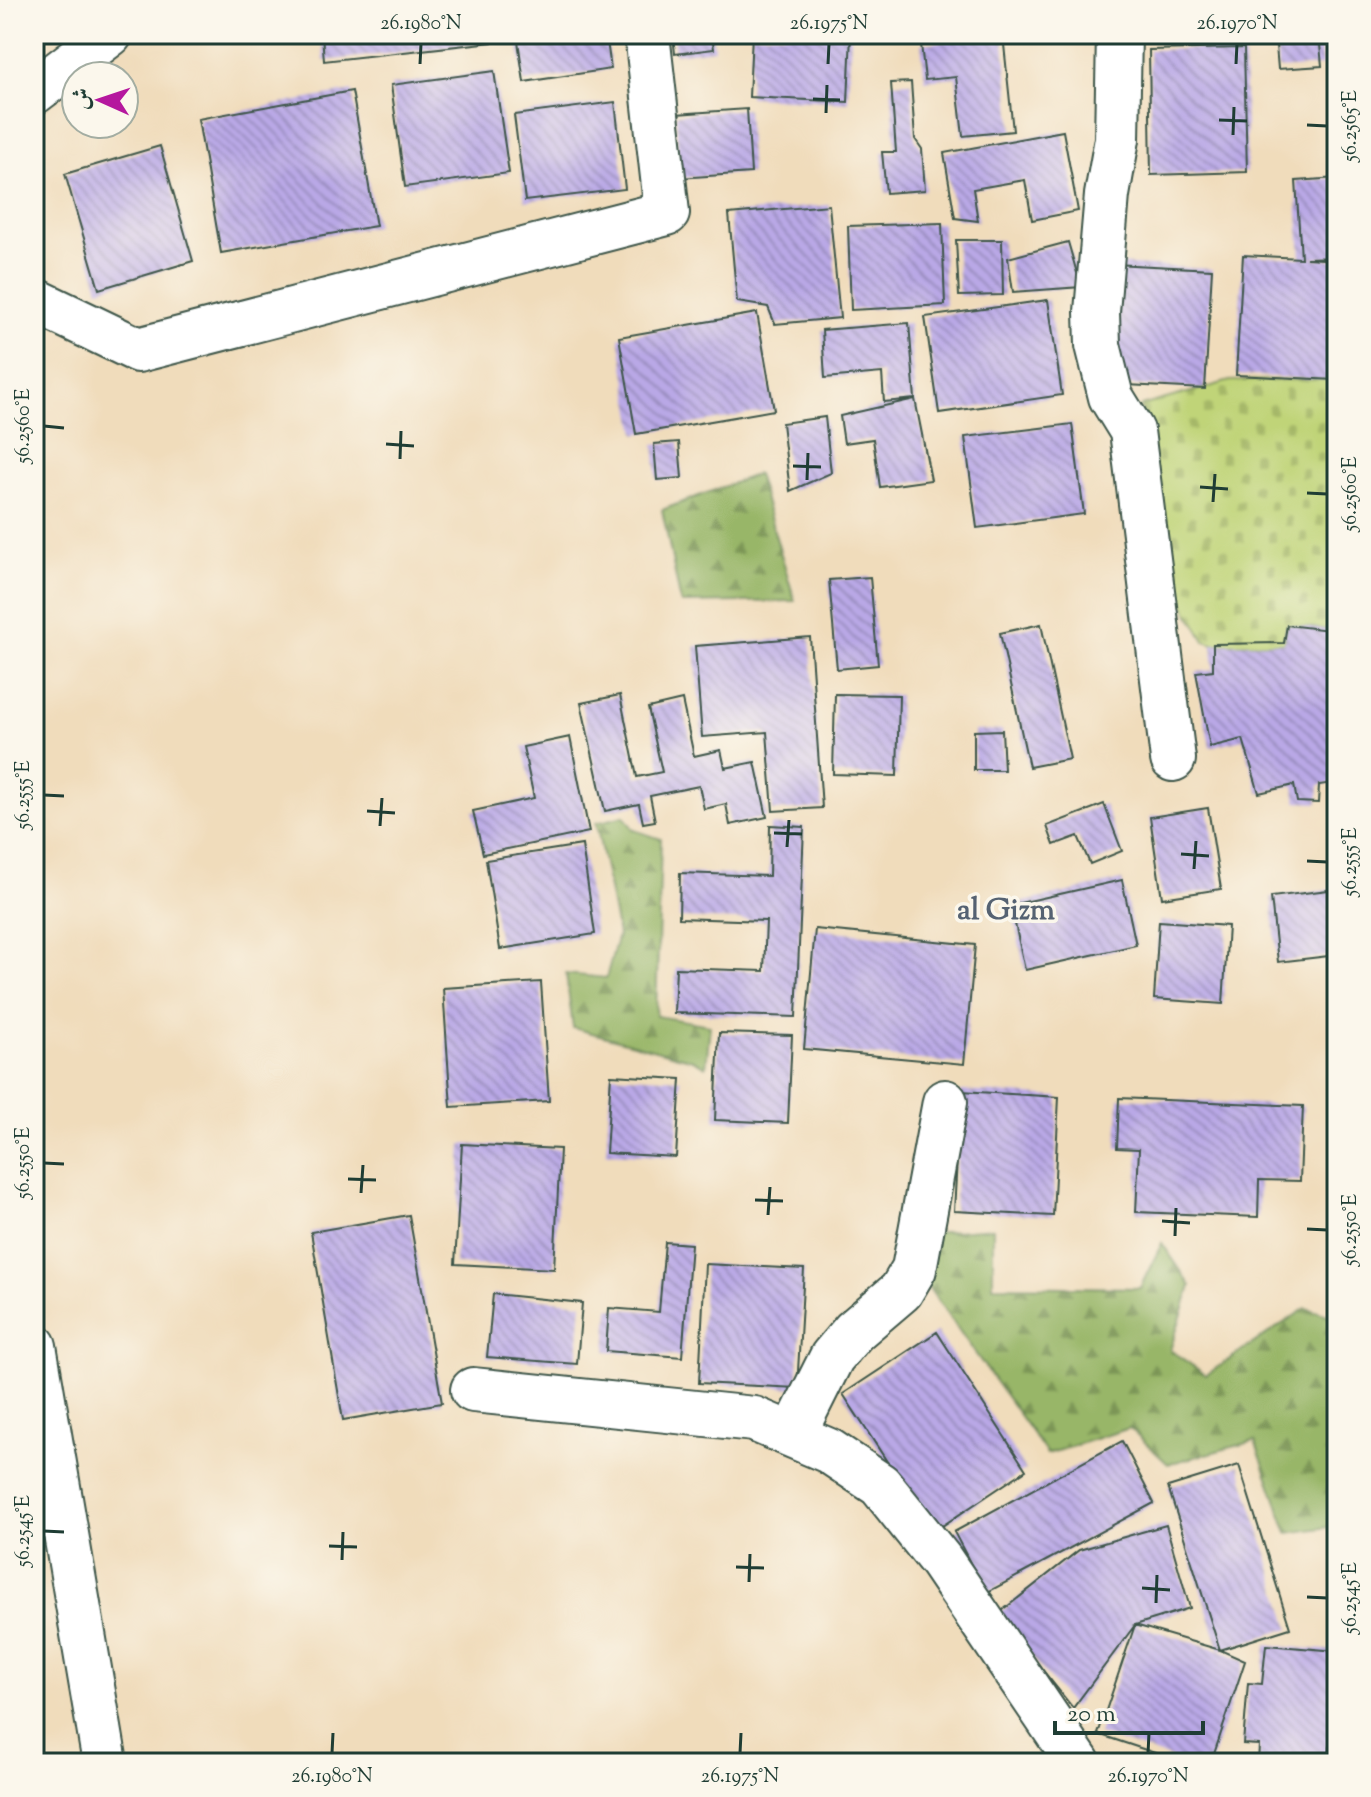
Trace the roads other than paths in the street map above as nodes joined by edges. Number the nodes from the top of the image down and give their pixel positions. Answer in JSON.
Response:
{"nodes":[{"id":1,"x":110,"y":34,"type":"edge"},
{"id":2,"x":647,"y":34,"type":"edge"},
{"id":3,"x":1119,"y":34,"type":"edge"},
{"id":4,"x":34,"y":92,"type":"edge"},
{"id":5,"x":34,"y":300,"type":"edge"},
{"id":6,"x":1173,"y":759,"type":"dead end"},
{"id":7,"x":945,"y":1102,"type":"dead end"},
{"id":8,"x":34,"y":1346,"type":"edge"},
{"id":9,"x":473,"y":1390,"type":"dead end"},
{"id":10,"x":793,"y":1435,"type":"junction"},
{"id":11,"x":105,"y":1763,"type":"edge"},
{"id":12,"x":1078,"y":1763,"type":"edge"}],
"edges":[{"from":1,"to":4,"type":"street"},
{"from":2,"to":5,"type":"street"},
{"from":3,"to":6,"type":"street"},
{"from":7,"to":10,"type":"street"},
{"from":8,"to":11,"type":"street"},
{"from":9,"to":10,"type":"street"},
{"from":10,"to":12,"type":"street"}]}
